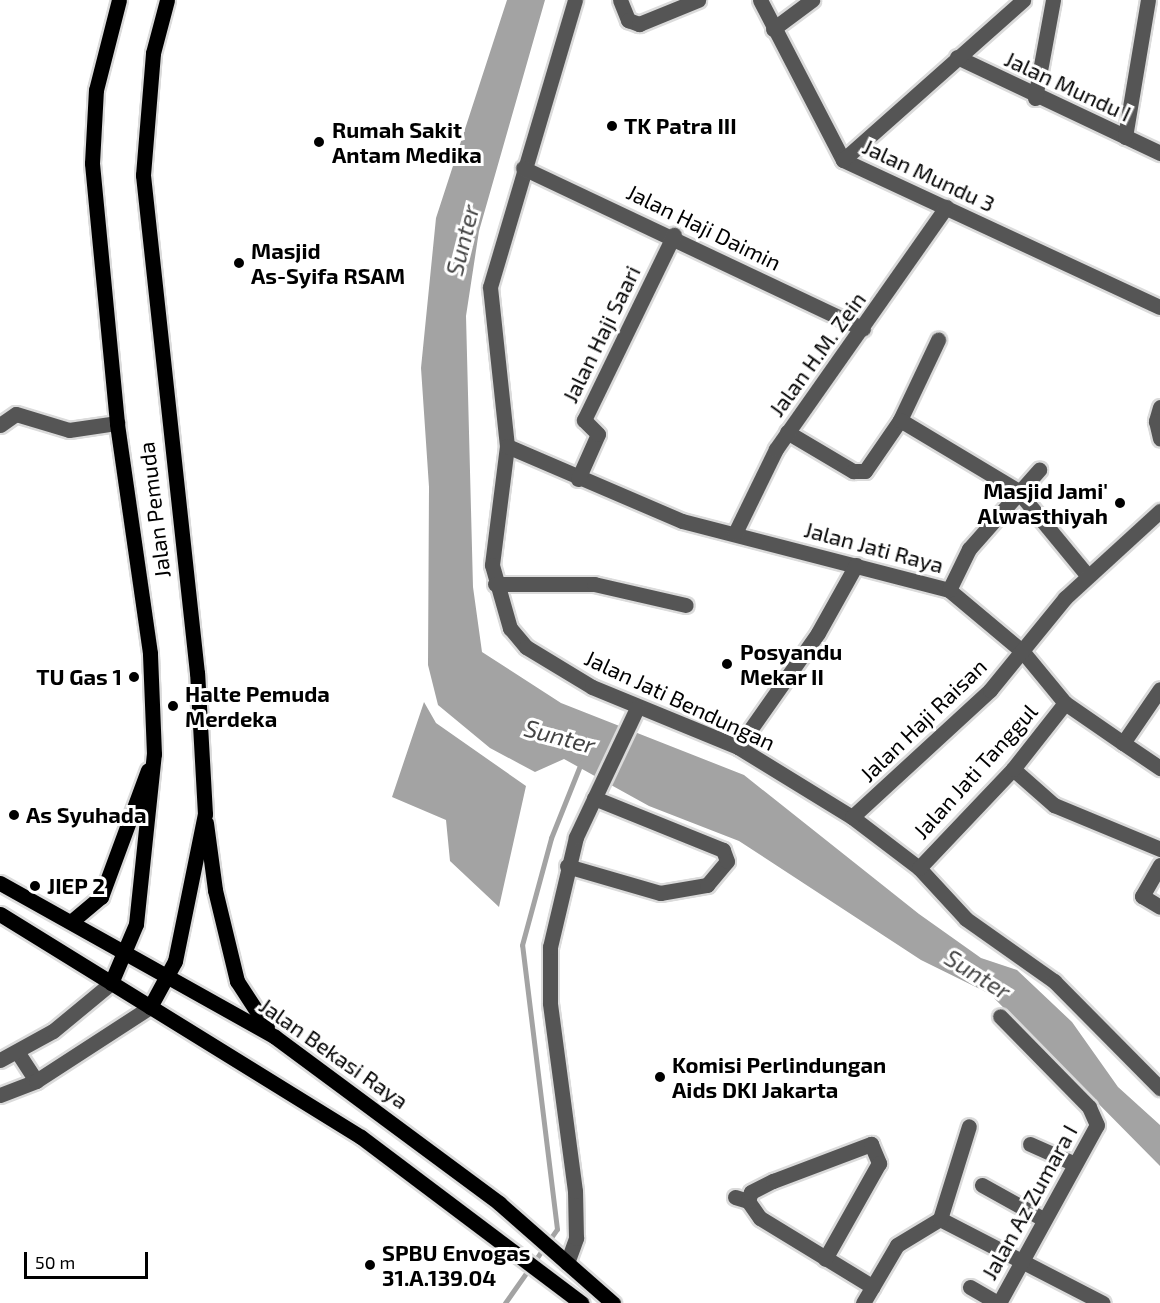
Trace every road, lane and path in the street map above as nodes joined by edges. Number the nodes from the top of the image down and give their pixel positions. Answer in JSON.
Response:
{"nodes":[{"id":1,"x":119,"y":0,"type":"edge"},
{"id":2,"x":167,"y":0,"type":"edge"},
{"id":3,"x":575,"y":0,"type":"edge"},
{"id":4,"x":620,"y":0,"type":"edge"},
{"id":5,"x":698,"y":0,"type":"edge"},
{"id":6,"x":760,"y":0,"type":"edge"},
{"id":7,"x":812,"y":0,"type":"edge"},
{"id":8,"x":1023,"y":0,"type":"edge"},
{"id":9,"x":1053,"y":0,"type":"edge"},
{"id":10,"x":1148,"y":0,"type":"edge"},
{"id":11,"x":773,"y":29,"type":"junction"},
{"id":12,"x":957,"y":57,"type":"junction"},
{"id":13,"x":1035,"y":98,"type":"junction"},
{"id":14,"x":1125,"y":138,"type":"junction"},
{"id":15,"x":1160,"y":153,"type":"edge"},
{"id":16,"x":843,"y":160,"type":"junction"},
{"id":17,"x":523,"y":168,"type":"junction"},
{"id":18,"x":946,"y":207,"type":"junction"},
{"id":19,"x":674,"y":235,"type":"junction"},
{"id":20,"x":1160,"y":307,"type":"edge"},
{"id":21,"x":863,"y":328,"type":"junction"},
{"id":22,"x":938,"y":340,"type":"dead end"},
{"id":23,"x":1160,"y":407,"type":"edge"},
{"id":24,"x":900,"y":420,"type":"junction"},
{"id":25,"x":117,"y":423,"type":"junction"},
{"id":26,"x":0,"y":425,"type":"edge"},
{"id":27,"x":788,"y":432,"type":"junction"},
{"id":28,"x":1160,"y":439,"type":"edge"},
{"id":29,"x":507,"y":446,"type":"junction"},
{"id":30,"x":1039,"y":470,"type":"dead end"},
{"id":31,"x":578,"y":479,"type":"junction"},
{"id":32,"x":1017,"y":490,"type":"junction"},
{"id":33,"x":1160,"y":511,"type":"edge"},
{"id":34,"x":735,"y":533,"type":"junction"},
{"id":35,"x":856,"y":565,"type":"junction"},
{"id":36,"x":1087,"y":575,"type":"junction"},
{"id":37,"x":495,"y":584,"type":"junction"},
{"id":38,"x":949,"y":590,"type":"junction"},
{"id":39,"x":686,"y":605,"type":"dead end"},
{"id":40,"x":1023,"y":652,"type":"junction"},
{"id":41,"x":1160,"y":689,"type":"edge"},
{"id":42,"x":1065,"y":703,"type":"junction"},
{"id":43,"x":635,"y":711,"type":"junction"},
{"id":44,"x":1123,"y":743,"type":"junction"},
{"id":45,"x":738,"y":747,"type":"junction"},
{"id":46,"x":154,"y":754,"type":"junction"},
{"id":47,"x":1160,"y":768,"type":"edge"},
{"id":48,"x":1013,"y":769,"type":"junction"},
{"id":49,"x":595,"y":794,"type":"junction"},
{"id":50,"x":205,"y":814,"type":"junction"},
{"id":51,"x":852,"y":817,"type":"junction"},
{"id":52,"x":1160,"y":849,"type":"edge"},
{"id":53,"x":567,"y":866,"type":"junction"},
{"id":54,"x":1160,"y":866,"type":"edge"},
{"id":55,"x":919,"y":868,"type":"junction"},
{"id":56,"x":0,"y":884,"type":"edge"},
{"id":57,"x":1160,"y":907,"type":"edge"},
{"id":58,"x":0,"y":914,"type":"edge"},
{"id":59,"x":72,"y":921,"type":"junction"},
{"id":60,"x":129,"y":951,"type":"junction"},
{"id":61,"x":171,"y":975,"type":"junction"},
{"id":62,"x":111,"y":983,"type":"junction"},
{"id":63,"x":150,"y":1007,"type":"junction"},
{"id":64,"x":1000,"y":1016,"type":"dead end"},
{"id":65,"x":275,"y":1037,"type":"junction"},
{"id":66,"x":18,"y":1053,"type":"junction"},
{"id":67,"x":0,"y":1060,"type":"edge"},
{"id":68,"x":36,"y":1081,"type":"junction"},
{"id":69,"x":1160,"y":1088,"type":"edge"},
{"id":70,"x":0,"y":1095,"type":"edge"},
{"id":71,"x":969,"y":1126,"type":"dead end"},
{"id":72,"x":1030,"y":1144,"type":"dead end"},
{"id":73,"x":1075,"y":1164,"type":"junction"},
{"id":74,"x":982,"y":1185,"type":"dead end"},
{"id":75,"x":1042,"y":1219,"type":"junction"},
{"id":76,"x":940,"y":1220,"type":"junction"},
{"id":77,"x":825,"y":1259,"type":"junction"},
{"id":78,"x":564,"y":1260,"type":"junction"},
{"id":79,"x":1021,"y":1262,"type":"junction"},
{"id":80,"x":873,"y":1287,"type":"junction"},
{"id":81,"x":970,"y":1287,"type":"dead end"},
{"id":82,"x":581,"y":1303,"type":"edge"},
{"id":83,"x":612,"y":1303,"type":"edge"},
{"id":84,"x":862,"y":1303,"type":"edge"},
{"id":85,"x":998,"y":1303,"type":"edge"},
{"id":86,"x":1103,"y":1303,"type":"edge"}],
"edges":[{"from":1,"to":25,"type":"main road","name":"Jalan Pemuda"},
{"from":2,"to":50,"type":"main road","name":"Jalan Pemuda"},
{"from":3,"to":17,"type":"street","name":"Jalan Jati Bendungan"},
{"from":4,"to":5,"type":"street"},
{"from":6,"to":11,"type":"street","name":"Jalan Mundu 3"},
{"from":7,"to":11,"type":"street"},
{"from":8,"to":12,"type":"street"},
{"from":9,"to":13,"type":"street"},
{"from":10,"to":14,"type":"street"},
{"from":11,"to":16,"type":"street","name":"Jalan Mundu 3"},
{"from":12,"to":13,"type":"street","name":"Jalan Mundu I"},
{"from":12,"to":16,"type":"street"},
{"from":13,"to":14,"type":"street","name":"Jalan Mundu I"},
{"from":14,"to":15,"type":"street","name":"Jalan Mundu I"},
{"from":16,"to":18,"type":"street","name":"Jalan Mundu 3"},
{"from":17,"to":19,"type":"street","name":"Jalan Haji Daimin"},
{"from":17,"to":29,"type":"street","name":"Jalan Jati Bendungan"},
{"from":18,"to":20,"type":"street","name":"Jalan Mundu 3"},
{"from":18,"to":21,"type":"street","name":"Jalan H.M. Zein"},
{"from":19,"to":21,"type":"street","name":"Jalan Haji Daimin"},
{"from":19,"to":31,"type":"street","name":"Jalan Haji Saari"},
{"from":21,"to":27,"type":"street","name":"Jalan H.M. Zein"},
{"from":22,"to":24,"type":"street"},
{"from":23,"to":28,"type":"street"},
{"from":24,"to":27,"type":"street"},
{"from":24,"to":32,"type":"street"},
{"from":25,"to":26,"type":"street"},
{"from":25,"to":46,"type":"main road","name":"Jalan Pemuda"},
{"from":27,"to":34,"type":"street","name":"Jalan H.M. Zein"},
{"from":29,"to":31,"type":"street","name":"Jalan Jati Raya"},
{"from":29,"to":37,"type":"street","name":"Jalan Jati Bendungan"},
{"from":30,"to":32,"type":"street"},
{"from":31,"to":34,"type":"street","name":"Jalan Jati Raya"},
{"from":32,"to":36,"type":"street"},
{"from":32,"to":38,"type":"street"},
{"from":33,"to":36,"type":"street","name":"Jalan Haji Raisan"},
{"from":34,"to":35,"type":"street","name":"Jalan Jati Raya"},
{"from":35,"to":38,"type":"street","name":"Jalan Jati Raya"},
{"from":35,"to":45,"type":"street"},
{"from":36,"to":40,"type":"street","name":"Jalan Haji Raisan"},
{"from":37,"to":39,"type":"street"},
{"from":37,"to":43,"type":"street","name":"Jalan Jati Bendungan"},
{"from":38,"to":40,"type":"street","name":"Jalan Jati Raya"},
{"from":40,"to":42,"type":"street","name":"Jalan Jati Raya"},
{"from":40,"to":51,"type":"street","name":"Jalan Haji Raisan"},
{"from":41,"to":44,"type":"street"},
{"from":42,"to":44,"type":"street","name":"Jalan Jati Raya"},
{"from":42,"to":48,"type":"street","name":"Jalan Jati Tanggul"},
{"from":43,"to":45,"type":"street","name":"Jalan Jati Bendungan"},
{"from":43,"to":49,"type":"street"},
{"from":44,"to":47,"type":"street","name":"Jalan Jati Raya"},
{"from":45,"to":51,"type":"street","name":"Jalan Jati Bendungan"},
{"from":46,"to":59,"type":"main road"},
{"from":46,"to":60,"type":"main road","name":"Jalan Pemuda"},
{"from":48,"to":52,"type":"street"},
{"from":48,"to":55,"type":"street","name":"Jalan Jati Tanggul"},
{"from":49,"to":53,"type":"street"},
{"from":49,"to":53,"type":"street"},
{"from":50,"to":61,"type":"main road","name":"Jalan Pemuda"},
{"from":50,"to":65,"type":"main road"},
{"from":51,"to":55,"type":"street","name":"Jalan Jati Bendungan"},
{"from":53,"to":78,"type":"street"},
{"from":54,"to":57,"type":"street"},
{"from":55,"to":69,"type":"street","name":"Jalan Jati Bendungan"},
{"from":56,"to":59,"type":"main road","name":"Jalan Bekasi Raya"},
{"from":58,"to":62,"type":"main road"},
{"from":59,"to":60,"type":"main road","name":"Jalan Bekasi Raya"},
{"from":60,"to":61,"type":"main road","name":"Jalan Bekasi Raya"},
{"from":60,"to":62,"type":"main road","name":"Jalan Pemuda"},
{"from":61,"to":63,"type":"main road","name":"Jalan Pemuda"},
{"from":61,"to":65,"type":"main road","name":"Jalan Bekasi Raya"},
{"from":62,"to":63,"type":"main road"},
{"from":62,"to":66,"type":"street"},
{"from":63,"to":68,"type":"street"},
{"from":63,"to":82,"type":"main road"},
{"from":64,"to":73,"type":"street","name":"Jalan Az Zumara I"},
{"from":65,"to":78,"type":"main road","name":"Jalan Bekasi Raya"},
{"from":66,"to":67,"type":"street"},
{"from":66,"to":68,"type":"street"},
{"from":68,"to":70,"type":"street"},
{"from":71,"to":76,"type":"street"},
{"from":72,"to":73,"type":"street"},
{"from":73,"to":75,"type":"street","name":"Jalan Az Zumara I"},
{"from":74,"to":75,"type":"street"},
{"from":75,"to":79,"type":"street","name":"Jalan Az Zumara I"},
{"from":76,"to":79,"type":"street"},
{"from":76,"to":80,"type":"street"},
{"from":77,"to":77,"type":"street"},
{"from":77,"to":80,"type":"street"},
{"from":78,"to":83,"type":"main road","name":"Jalan Bekasi Raya"},
{"from":79,"to":85,"type":"street","name":"Jalan Az Zumara I"},
{"from":79,"to":86,"type":"street"},
{"from":80,"to":84,"type":"street"},
{"from":81,"to":85,"type":"street"}]}
